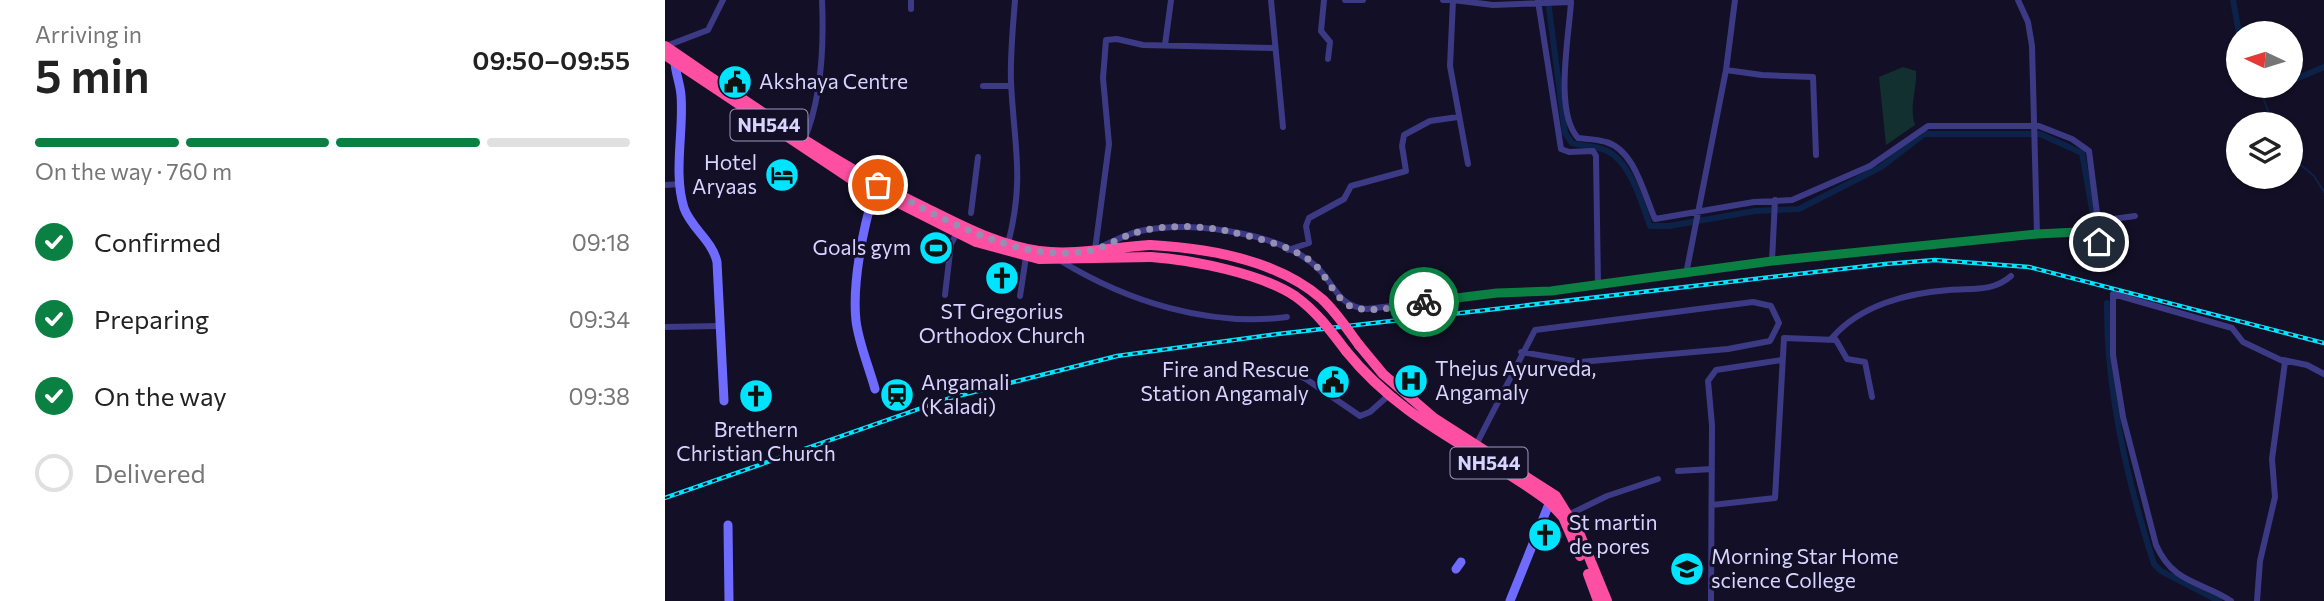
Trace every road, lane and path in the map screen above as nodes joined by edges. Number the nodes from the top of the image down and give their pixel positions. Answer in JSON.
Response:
{"nodes":[{"id":1,"x":723,"y":0,"type":"edge"},
{"id":2,"x":822,"y":0,"type":"edge"},
{"id":3,"x":911,"y":0,"type":"edge"},
{"id":4,"x":1015,"y":0,"type":"edge"},
{"id":5,"x":1171,"y":0,"type":"edge"},
{"id":6,"x":1271,"y":0,"type":"edge"},
{"id":7,"x":1324,"y":0,"type":"edge"},
{"id":8,"x":1345,"y":0,"type":"edge"},
{"id":9,"x":1363,"y":0,"type":"edge"},
{"id":10,"x":1443,"y":0,"type":"edge"},
{"id":11,"x":1453,"y":0,"type":"edge"},
{"id":12,"x":1735,"y":0,"type":"edge"},
{"id":13,"x":2018,"y":0,"type":"edge"},
{"id":14,"x":1538,"y":2,"type":"edge"},
{"id":15,"x":911,"y":9,"type":"dead end"},
{"id":16,"x":1165,"y":45,"type":"junction"},
{"id":17,"x":1273,"y":48,"type":"junction"},
{"id":18,"x":669,"y":52,"type":"edge"},
{"id":19,"x":1328,"y":59,"type":"dead end"},
{"id":20,"x":1725,"y":70,"type":"junction"},
{"id":21,"x":983,"y":86,"type":"dead end"},
{"id":22,"x":1011,"y":86,"type":"junction"},
{"id":23,"x":1458,"y":117,"type":"junction"},
{"id":24,"x":2033,"y":125,"type":"junction"},
{"id":25,"x":1283,"y":127,"type":"dead end"},
{"id":26,"x":804,"y":140,"type":"junction"},
{"id":27,"x":1816,"y":155,"type":"dead end"},
{"id":28,"x":978,"y":157,"type":"dead end"},
{"id":29,"x":1468,"y":164,"type":"dead end"},
{"id":30,"x":681,"y":184,"type":"junction"},
{"id":31,"x":665,"y":185,"type":"edge"},
{"id":32,"x":874,"y":193,"type":"junction"},
{"id":33,"x":1775,"y":200,"type":"junction"},
{"id":34,"x":971,"y":214,"type":"dead end"},
{"id":35,"x":1695,"y":216,"type":"junction"},
{"id":36,"x":2135,"y":216,"type":"dead end"},
{"id":37,"x":2098,"y":221,"type":"junction"},
{"id":38,"x":959,"y":230,"type":"junction"},
{"id":39,"x":2098,"y":231,"type":"junction"},
{"id":40,"x":2037,"y":234,"type":"junction"},
{"id":41,"x":1008,"y":244,"type":"junction"},
{"id":42,"x":1095,"y":250,"type":"junction"},
{"id":43,"x":1288,"y":250,"type":"junction"},
{"id":44,"x":1026,"y":257,"type":"junction"},
{"id":45,"x":1061,"y":261,"type":"junction"},
{"id":46,"x":1772,"y":261,"type":"junction"},
{"id":47,"x":2098,"y":263,"type":"dead end"},
{"id":48,"x":1686,"y":274,"type":"junction"},
{"id":49,"x":2011,"y":276,"type":"dead end"},
{"id":50,"x":1598,"y":285,"type":"junction"},
{"id":51,"x":946,"y":295,"type":"dead end"},
{"id":52,"x":1020,"y":296,"type":"dead end"},
{"id":53,"x":1287,"y":317,"type":"dead end"},
{"id":54,"x":719,"y":326,"type":"junction"},
{"id":55,"x":665,"y":327,"type":"edge"},
{"id":56,"x":1832,"y":338,"type":"junction"},
{"id":57,"x":1521,"y":352,"type":"junction"},
{"id":58,"x":1783,"y":360,"type":"junction"},
{"id":59,"x":2283,"y":360,"type":"junction"},
{"id":60,"x":1287,"y":370,"type":"dead end"},
{"id":61,"x":1383,"y":374,"type":"junction"},
{"id":62,"x":2324,"y":374,"type":"edge"},
{"id":63,"x":1371,"y":381,"type":"junction"},
{"id":64,"x":875,"y":388,"type":"dead end"},
{"id":65,"x":1388,"y":395,"type":"junction"},
{"id":66,"x":1872,"y":397,"type":"dead end"},
{"id":67,"x":724,"y":401,"type":"dead end"},
{"id":68,"x":1476,"y":446,"type":"junction"},
{"id":69,"x":1712,"y":469,"type":"junction"},
{"id":70,"x":1678,"y":471,"type":"dead end"},
{"id":71,"x":1658,"y":479,"type":"dead end"},
{"id":72,"x":1552,"y":498,"type":"junction"},
{"id":73,"x":1712,"y":505,"type":"junction"},
{"id":74,"x":1570,"y":514,"type":"junction"},
{"id":75,"x":728,"y":525,"type":"dead end"},
{"id":76,"x":729,"y":601,"type":"edge"},
{"id":77,"x":1510,"y":601,"type":"edge"},
{"id":78,"x":1598,"y":601,"type":"edge"},
{"id":79,"x":1607,"y":601,"type":"edge"},
{"id":80,"x":1711,"y":601,"type":"edge"},
{"id":81,"x":2231,"y":601,"type":"edge"},
{"id":82,"x":2257,"y":601,"type":"edge"}],
"edges":[{"from":1,"to":18,"type":"street"},
{"from":2,"to":26,"type":"street"},
{"from":3,"to":15,"type":"street"},
{"from":4,"to":22,"type":"street"},
{"from":5,"to":16,"type":"street"},
{"from":6,"to":17,"type":"street"},
{"from":7,"to":19,"type":"street"},
{"from":8,"to":9,"type":"street"},
{"from":10,"to":11,"type":"street"},
{"from":11,"to":14,"type":"street"},
{"from":11,"to":23,"type":"street"},
{"from":12,"to":20,"type":"street"},
{"from":13,"to":24,"type":"street"},
{"from":14,"to":35,"type":"street"},
{"from":14,"to":50,"type":"street"},
{"from":16,"to":17,"type":"street"},
{"from":16,"to":42,"type":"street"},
{"from":17,"to":25,"type":"street"},
{"from":18,"to":26,"type":"highway","number":"NH544"},
{"from":18,"to":30,"type":"street"},
{"from":18,"to":32,"type":"highway","number":"NH544"},
{"from":20,"to":27,"type":"street"},
{"from":20,"to":35,"type":"street"},
{"from":21,"to":22,"type":"street"},
{"from":22,"to":41,"type":"street"},
{"from":23,"to":29,"type":"street"},
{"from":23,"to":43,"type":"street"},
{"from":24,"to":33,"type":"street"},
{"from":24,"to":37,"type":"street"},
{"from":24,"to":40,"type":"street"},
{"from":26,"to":38,"type":"highway","number":"NH544"},
{"from":28,"to":34,"type":"street"},
{"from":30,"to":31,"type":"street"},
{"from":30,"to":54,"type":"street"},
{"from":32,"to":38,"type":"highway","number":"NH544"},
{"from":32,"to":64,"type":"street"},
{"from":33,"to":35,"type":"street"},
{"from":33,"to":46,"type":"street"},
{"from":35,"to":48,"type":"street"},
{"from":36,"to":37,"type":"street"},
{"from":37,"to":39,"type":"street"},
{"from":38,"to":41,"type":"highway","number":"NH544"},
{"from":38,"to":44,"type":"highway","number":"NH544"},
{"from":38,"to":51,"type":"street"},
{"from":39,"to":40,"type":"street"},
{"from":39,"to":47,"type":"street"},
{"from":40,"to":46,"type":"street"},
{"from":41,"to":42,"type":"highway","number":"NH544"},
{"from":42,"to":43,"type":"street"},
{"from":42,"to":61,"type":"highway","number":"NH544","bridge":true},
{"from":43,"to":50,"type":"street"},
{"from":44,"to":45,"type":"highway","number":"NH544"},
{"from":44,"to":52,"type":"street"},
{"from":45,"to":53,"type":"street"},
{"from":45,"to":63,"type":"highway","number":"NH544","bridge":true},
{"from":46,"to":48,"type":"street"},
{"from":48,"to":50,"type":"street"},
{"from":49,"to":56,"type":"street"},
{"from":54,"to":55,"type":"street"},
{"from":54,"to":67,"type":"street"},
{"from":56,"to":58,"type":"street"},
{"from":56,"to":66,"type":"street"},
{"from":57,"to":57,"type":"street"},
{"from":57,"to":68,"type":"street"},
{"from":58,"to":69,"type":"street"},
{"from":58,"to":73,"type":"street"},
{"from":59,"to":62,"type":"street"},
{"from":59,"to":81,"type":"street"},
{"from":59,"to":82,"type":"street"},
{"from":60,"to":65,"type":"street"},
{"from":61,"to":63,"type":"highway"},
{"from":61,"to":68,"type":"highway","number":"NH544"},
{"from":63,"to":65,"type":"highway","number":"NH544"},
{"from":65,"to":72,"type":"highway","number":"NH544"},
{"from":68,"to":72,"type":"highway","number":"NH544"},
{"from":69,"to":70,"type":"street"},
{"from":69,"to":73,"type":"street"},
{"from":71,"to":74,"type":"street"},
{"from":72,"to":74,"type":"highway","number":"NH544"},
{"from":72,"to":77,"type":"street"},
{"from":72,"to":78,"type":"highway","number":"NH544"},
{"from":73,"to":80,"type":"street"},
{"from":74,"to":79,"type":"highway","number":"NH544"},
{"from":75,"to":76,"type":"street"}]}
